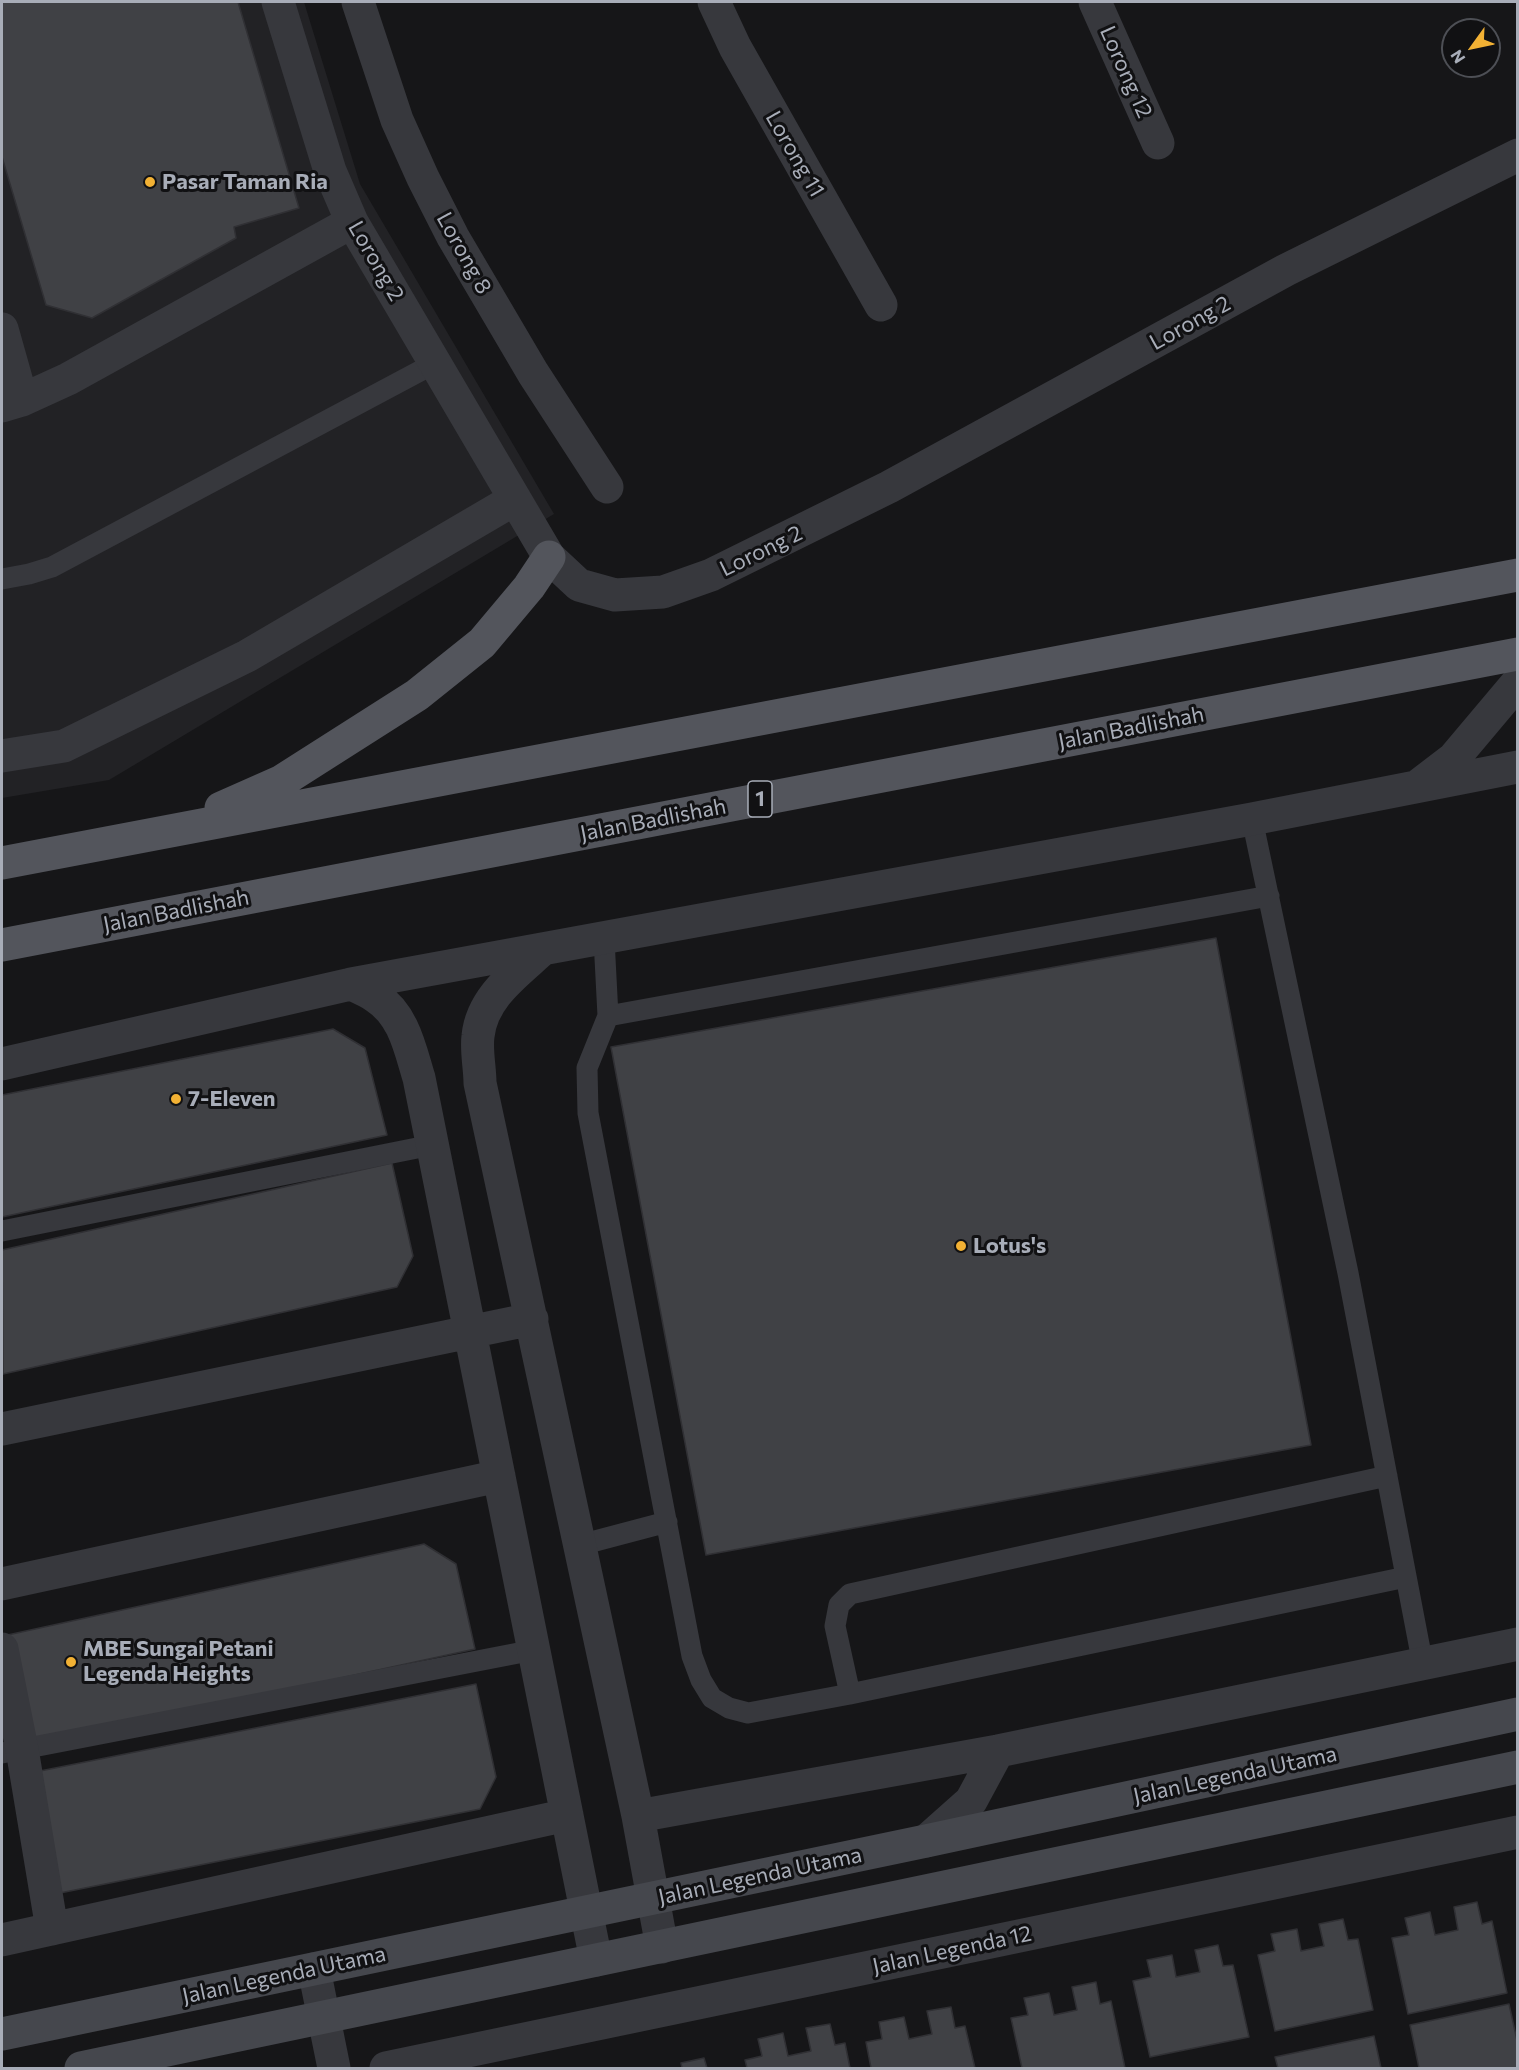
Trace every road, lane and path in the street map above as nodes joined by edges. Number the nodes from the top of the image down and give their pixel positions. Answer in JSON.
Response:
{"nodes":[{"id":1,"x":278,"y":2,"type":"edge"},
{"id":2,"x":358,"y":2,"type":"edge"},
{"id":3,"x":714,"y":2,"type":"edge"},
{"id":4,"x":1095,"y":2,"type":"edge"},
{"id":5,"x":1158,"y":142,"type":"dead end"},
{"id":6,"x":1518,"y":155,"type":"edge"},
{"id":7,"x":352,"y":222,"type":"junction"},
{"id":8,"x":881,"y":305,"type":"dead end"},
{"id":9,"x":2,"y":329,"type":"edge"},
{"id":10,"x":435,"y":363,"type":"junction"},
{"id":11,"x":12,"y":403,"type":"edge"},
{"id":12,"x":607,"y":487,"type":"dead end"},
{"id":13,"x":515,"y":499,"type":"junction"},
{"id":14,"x":549,"y":556,"type":"junction"},
{"id":15,"x":1518,"y":575,"type":"edge"},
{"id":16,"x":2,"y":579,"type":"edge"},
{"id":17,"x":1518,"y":654,"type":"edge"},
{"id":18,"x":1518,"y":682,"type":"edge"},
{"id":19,"x":2,"y":756,"type":"edge"},
{"id":20,"x":1518,"y":767,"type":"edge"},
{"id":21,"x":1414,"y":788,"type":"junction"},
{"id":22,"x":1252,"y":819,"type":"junction"},
{"id":23,"x":176,"y":829,"type":"junction"},
{"id":24,"x":2,"y":863,"type":"edge"},
{"id":25,"x":1269,"y":896,"type":"junction"},
{"id":26,"x":604,"y":939,"type":"junction"},
{"id":27,"x":2,"y":945,"type":"edge"},
{"id":28,"x":543,"y":949,"type":"junction"},
{"id":29,"x":351,"y":984,"type":"junction"},
{"id":30,"x":608,"y":1016,"type":"junction"},
{"id":31,"x":2,"y":1064,"type":"edge"},
{"id":32,"x":432,"y":1145,"type":"junction"},
{"id":33,"x":2,"y":1231,"type":"edge"},
{"id":34,"x":532,"y":1319,"type":"junction"},
{"id":35,"x":470,"y":1332,"type":"junction"},
{"id":36,"x":2,"y":1429,"type":"edge"},
{"id":37,"x":499,"y":1476,"type":"junction"},
{"id":38,"x":1387,"y":1476,"type":"junction"},
{"id":39,"x":667,"y":1522,"type":"junction"},
{"id":40,"x":580,"y":1545,"type":"junction"},
{"id":41,"x":1406,"y":1577,"type":"junction"},
{"id":42,"x":2,"y":1584,"type":"edge"},
{"id":43,"x":1518,"y":1644,"type":"edge"},
{"id":44,"x":2,"y":1649,"type":"edge"},
{"id":45,"x":534,"y":1650,"type":"junction"},
{"id":46,"x":1423,"y":1665,"type":"junction"},
{"id":47,"x":850,"y":1694,"type":"junction"},
{"id":48,"x":1518,"y":1714,"type":"edge"},
{"id":49,"x":12,"y":1751,"type":"edge"},
{"id":50,"x":998,"y":1751,"type":"junction"},
{"id":51,"x":1518,"y":1767,"type":"edge"},
{"id":52,"x":567,"y":1815,"type":"junction"},
{"id":53,"x":638,"y":1816,"type":"junction"},
{"id":54,"x":1518,"y":1832,"type":"edge"},
{"id":55,"x":926,"y":1841,"type":"junction"},
{"id":56,"x":652,"y":1898,"type":"junction"},
{"id":57,"x":586,"y":1912,"type":"junction"},
{"id":58,"x":52,"y":1929,"type":"junction"},
{"id":59,"x":2,"y":1940,"type":"edge"},
{"id":60,"x":662,"y":1947,"type":"junction"},
{"id":61,"x":596,"y":1960,"type":"junction"},
{"id":62,"x":314,"y":1969,"type":"junction"},
{"id":63,"x":323,"y":2018,"type":"junction"},
{"id":64,"x":2,"y":2034,"type":"edge"},
{"id":65,"x":81,"y":2068,"type":"edge"},
{"id":66,"x":334,"y":2068,"type":"edge"},
{"id":67,"x":386,"y":2068,"type":"edge"}],
"edges":[{"from":1,"to":7,"type":"street","name":"Lorong 2"},
{"from":2,"to":12,"type":"street","name":"Lorong 8"},
{"from":3,"to":8,"type":"street","name":"Lorong 11"},
{"from":4,"to":5,"type":"street","name":"Lorong 12"},
{"from":6,"to":14,"type":"street","name":"Lorong 2"},
{"from":7,"to":10,"type":"street","name":"Lorong 2"},
{"from":7,"to":11,"type":"street"},
{"from":9,"to":11,"type":"street"},
{"from":10,"to":13,"type":"street","name":"Lorong 2"},
{"from":10,"to":16,"type":"lane"},
{"from":13,"to":14,"type":"street","name":"Lorong 2"},
{"from":13,"to":19,"type":"street"},
{"from":14,"to":23,"type":"main road"},
{"from":15,"to":23,"type":"main road"},
{"from":17,"to":27,"type":"main road","name":"Jalan Badlishah","number":"1"},
{"from":18,"to":21,"type":"street"},
{"from":20,"to":21,"type":"street"},
{"from":21,"to":22,"type":"street"},
{"from":22,"to":25,"type":"lane"},
{"from":22,"to":26,"type":"street"},
{"from":23,"to":24,"type":"main road"},
{"from":25,"to":30,"type":"lane"},
{"from":25,"to":38,"type":"lane"},
{"from":26,"to":28,"type":"street"},
{"from":26,"to":30,"type":"lane"},
{"from":28,"to":29,"type":"street"},
{"from":28,"to":34,"type":"street"},
{"from":29,"to":31,"type":"street"},
{"from":29,"to":32,"type":"street"},
{"from":30,"to":39,"type":"lane"},
{"from":32,"to":33,"type":"lane"},
{"from":32,"to":35,"type":"street"},
{"from":34,"to":35,"type":"street"},
{"from":34,"to":40,"type":"street"},
{"from":35,"to":36,"type":"street"},
{"from":35,"to":37,"type":"street"},
{"from":37,"to":42,"type":"street"},
{"from":37,"to":45,"type":"street"},
{"from":38,"to":41,"type":"lane"},
{"from":38,"to":47,"type":"lane"},
{"from":39,"to":40,"type":"lane"},
{"from":39,"to":47,"type":"lane"},
{"from":40,"to":53,"type":"street"},
{"from":41,"to":46,"type":"lane"},
{"from":41,"to":47,"type":"lane"},
{"from":43,"to":46,"type":"street"},
{"from":44,"to":49,"type":"street"},
{"from":45,"to":49,"type":"lane"},
{"from":45,"to":52,"type":"street"},
{"from":46,"to":50,"type":"street"},
{"from":48,"to":55,"type":"street","name":"Jalan Legenda Utama"},
{"from":49,"to":58,"type":"street"},
{"from":50,"to":53,"type":"street"},
{"from":50,"to":55,"type":"street"},
{"from":51,"to":60,"type":"street"},
{"from":52,"to":57,"type":"street"},
{"from":52,"to":58,"type":"street"},
{"from":53,"to":56,"type":"street"},
{"from":54,"to":67,"type":"street","name":"Jalan Legenda 12"},
{"from":55,"to":56,"type":"street","name":"Jalan Legenda Utama"},
{"from":56,"to":57,"type":"street","name":"Jalan Legenda Utama"},
{"from":56,"to":60,"type":"street"},
{"from":57,"to":61,"type":"street"},
{"from":57,"to":62,"type":"street","name":"Jalan Legenda Utama"},
{"from":58,"to":59,"type":"street"},
{"from":60,"to":61,"type":"street"},
{"from":61,"to":63,"type":"street"},
{"from":62,"to":63,"type":"street"},
{"from":62,"to":64,"type":"street","name":"Jalan Legenda Utama"},
{"from":63,"to":65,"type":"street"},
{"from":63,"to":66,"type":"street"}]}
